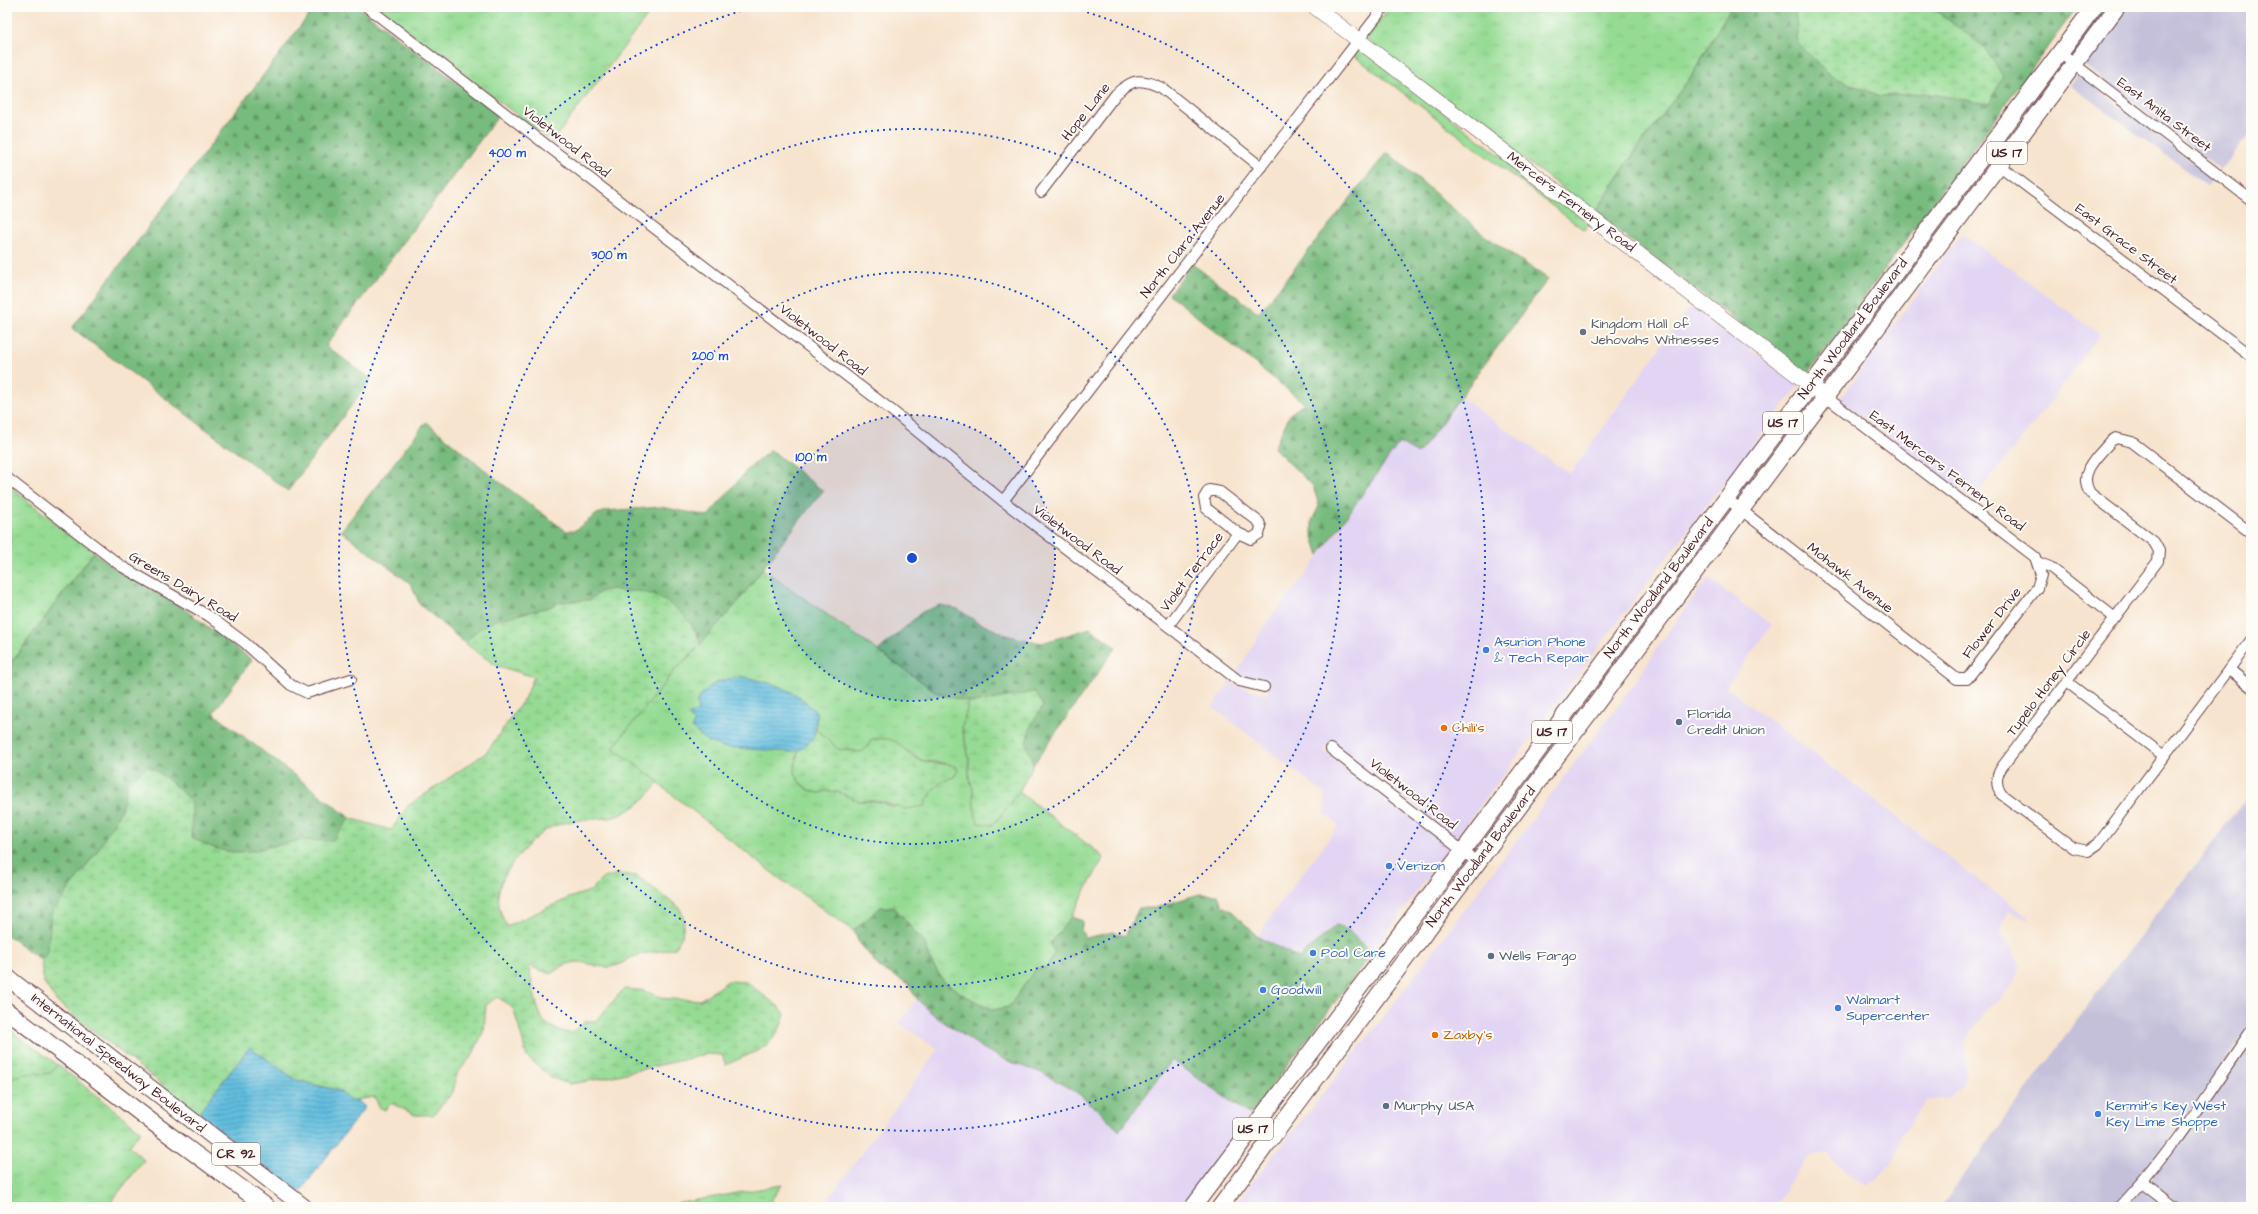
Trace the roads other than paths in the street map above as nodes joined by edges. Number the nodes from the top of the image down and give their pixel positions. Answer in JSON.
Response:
{"nodes":[{"id":1,"x":367,"y":7,"type":"edge"},
{"id":2,"x":1315,"y":7,"type":"edge"},
{"id":3,"x":1384,"y":7,"type":"edge"},
{"id":4,"x":2094,"y":7,"type":"edge"},
{"id":5,"x":2117,"y":7,"type":"edge"},
{"id":6,"x":1359,"y":40,"type":"junction"},
{"id":7,"x":2060,"y":53,"type":"junction"},
{"id":8,"x":2074,"y":64,"type":"junction"},
{"id":9,"x":1984,"y":154,"type":"junction"},
{"id":10,"x":1999,"y":164,"type":"junction"},
{"id":11,"x":1261,"y":167,"type":"junction"},
{"id":12,"x":1041,"y":192,"type":"dead end"},
{"id":13,"x":2251,"y":200,"type":"edge"},
{"id":14,"x":1898,"y":268,"type":"junction"},
{"id":15,"x":1913,"y":280,"type":"junction"},
{"id":16,"x":2251,"y":356,"type":"edge"},
{"id":17,"x":1811,"y":386,"type":"junction"},
{"id":18,"x":1826,"y":397,"type":"junction"},
{"id":19,"x":7,"y":478,"type":"edge"},
{"id":20,"x":1726,"y":498,"type":"junction"},
{"id":21,"x":1003,"y":501,"type":"junction"},
{"id":22,"x":1740,"y":510,"type":"junction"},
{"id":23,"x":2251,"y":533,"type":"edge"},
{"id":24,"x":1238,"y":534,"type":"junction"},
{"id":25,"x":2037,"y":562,"type":"junction"},
{"id":26,"x":2042,"y":575,"type":"joint"},
{"id":27,"x":1641,"y":613,"type":"junction"},
{"id":28,"x":2116,"y":618,"type":"junction"},
{"id":29,"x":1656,"y":623,"type":"junction"},
{"id":30,"x":1168,"y":626,"type":"junction"},
{"id":31,"x":2251,"y":640,"type":"edge"},
{"id":32,"x":2229,"y":669,"type":"junction"},
{"id":33,"x":351,"y":679,"type":"dead end"},
{"id":34,"x":1957,"y":679,"type":"joint"},
{"id":35,"x":2067,"y":682,"type":"junction"},
{"id":36,"x":2251,"y":686,"type":"edge"},
{"id":37,"x":1264,"y":687,"type":"dead end"},
{"id":38,"x":1331,"y":749,"type":"dead end"},
{"id":39,"x":2164,"y":756,"type":"junction"},
{"id":40,"x":1463,"y":851,"type":"junction"},
{"id":41,"x":1477,"y":862,"type":"junction"},
{"id":42,"x":7,"y":977,"type":"edge"},
{"id":43,"x":7,"y":1011,"type":"edge"},
{"id":44,"x":2251,"y":1031,"type":"edge"},
{"id":45,"x":1312,"y":1051,"type":"junction"},
{"id":46,"x":1286,"y":1086,"type":"junction"},
{"id":47,"x":1303,"y":1094,"type":"junction"},
{"id":48,"x":1284,"y":1119,"type":"junction"},
{"id":49,"x":2142,"y":1183,"type":"junction"},
{"id":50,"x":267,"y":1207,"type":"edge"},
{"id":51,"x":304,"y":1207,"type":"edge"},
{"id":52,"x":1194,"y":1207,"type":"edge"},
{"id":53,"x":1220,"y":1207,"type":"edge"},
{"id":54,"x":2120,"y":1207,"type":"edge"},
{"id":55,"x":2173,"y":1207,"type":"edge"}],
"edges":[{"from":1,"to":21,"type":"street","name":"Violetwood Road"},
{"from":2,"to":6,"type":"street","name":"Mercers Fernery Road"},
{"from":3,"to":6,"type":"street","name":"North Clara Avenue"},
{"from":4,"to":7,"type":"main road","name":"North Woodland Boulevard","number":"US 17"},
{"from":5,"to":8,"type":"main road","name":"North Woodland Boulevard","number":"US 17"},
{"from":6,"to":11,"type":"street","name":"North Clara Avenue"},
{"from":6,"to":17,"type":"street","name":"Mercers Fernery Road"},
{"from":7,"to":8,"type":"street","name":"East Anita Street"},
{"from":7,"to":9,"type":"main road","name":"North Woodland Boulevard","number":"US 17"},
{"from":8,"to":10,"type":"main road","name":"North Woodland Boulevard","number":"US 17"},
{"from":8,"to":13,"type":"street","name":"East Anita Street"},
{"from":9,"to":10,"type":"street","name":"East Grace Street"},
{"from":9,"to":14,"type":"main road","name":"North Woodland Boulevard","number":"US 17"},
{"from":10,"to":15,"type":"main road","name":"North Woodland Boulevard","number":"US 17"},
{"from":10,"to":16,"type":"street","name":"East Grace Street"},
{"from":11,"to":12,"type":"street","name":"Hope Lane"},
{"from":11,"to":21,"type":"street","name":"North Clara Avenue"},
{"from":14,"to":15,"type":"street"},
{"from":14,"to":17,"type":"main road","name":"North Woodland Boulevard","number":"US 17"},
{"from":15,"to":18,"type":"main road","name":"North Woodland Boulevard","number":"US 17"},
{"from":17,"to":18,"type":"street","name":"Mercers Fernery Road"},
{"from":17,"to":20,"type":"main road","name":"North Woodland Boulevard","number":"US 17"},
{"from":18,"to":22,"type":"main road","name":"North Woodland Boulevard","number":"US 17"},
{"from":18,"to":25,"type":"street","name":"East Mercers Fernery Road"},
{"from":19,"to":33,"type":"street","name":"Greens Dairy Road"},
{"from":20,"to":22,"type":"street","name":"Mohawk Avenue"},
{"from":20,"to":27,"type":"main road","name":"North Woodland Boulevard","number":"US 17"},
{"from":21,"to":30,"type":"street","name":"Violetwood Road"},
{"from":22,"to":29,"type":"main road","name":"North Woodland Boulevard","number":"US 17"},
{"from":22,"to":34,"type":"street","name":"Mohawk Avenue"},
{"from":23,"to":28,"type":"street","name":"Tupelo Honey Circle"},
{"from":24,"to":24,"type":"street","name":"Violet Terrace"},
{"from":24,"to":30,"type":"street","name":"Violet Terrace"},
{"from":25,"to":26,"type":"street","name":"East Mercers Fernery Road"},
{"from":25,"to":28,"type":"street"},
{"from":26,"to":34,"type":"street","name":"Flower Drive"},
{"from":27,"to":29,"type":"street"},
{"from":27,"to":40,"type":"main road","name":"North Woodland Boulevard","number":"US 17"},
{"from":28,"to":35,"type":"street","name":"Tupelo Honey Circle"},
{"from":29,"to":41,"type":"main road","name":"North Woodland Boulevard","number":"US 17"},
{"from":30,"to":37,"type":"street","name":"Violetwood Road"},
{"from":31,"to":32,"type":"street","name":"Tupelo Honey Circle"},
{"from":32,"to":36,"type":"street"},
{"from":32,"to":39,"type":"street","name":"Tupelo Honey Circle"},
{"from":35,"to":39,"type":"street"},
{"from":35,"to":39,"type":"street","name":"Tupelo Honey Circle"},
{"from":38,"to":40,"type":"street","name":"Violetwood Road"},
{"from":40,"to":41,"type":"street","name":"Violetwood Road"},
{"from":40,"to":45,"type":"main road","name":"North Woodland Boulevard","number":"US 17"},
{"from":41,"to":47,"type":"main road","name":"North Woodland Boulevard","number":"US 17"},
{"from":42,"to":51,"type":"main road","name":"International Speedway Boulevard","number":"CR 92"},
{"from":43,"to":50,"type":"main road","name":"International Speedway Boulevard","number":"CR 92"},
{"from":44,"to":49,"type":"street"},
{"from":45,"to":46,"type":"main road","name":"North Woodland Boulevard","number":"US 17"},
{"from":45,"to":47,"type":"main road"},
{"from":46,"to":48,"type":"main road"},
{"from":46,"to":52,"type":"main road","name":"North Woodland Boulevard","number":"US 17"},
{"from":47,"to":48,"type":"main road","name":"North Woodland Boulevard","number":"US 17"},
{"from":48,"to":53,"type":"main road","name":"North Woodland Boulevard","number":"US 17"},
{"from":49,"to":54,"type":"street"},
{"from":49,"to":55,"type":"street"}]}
